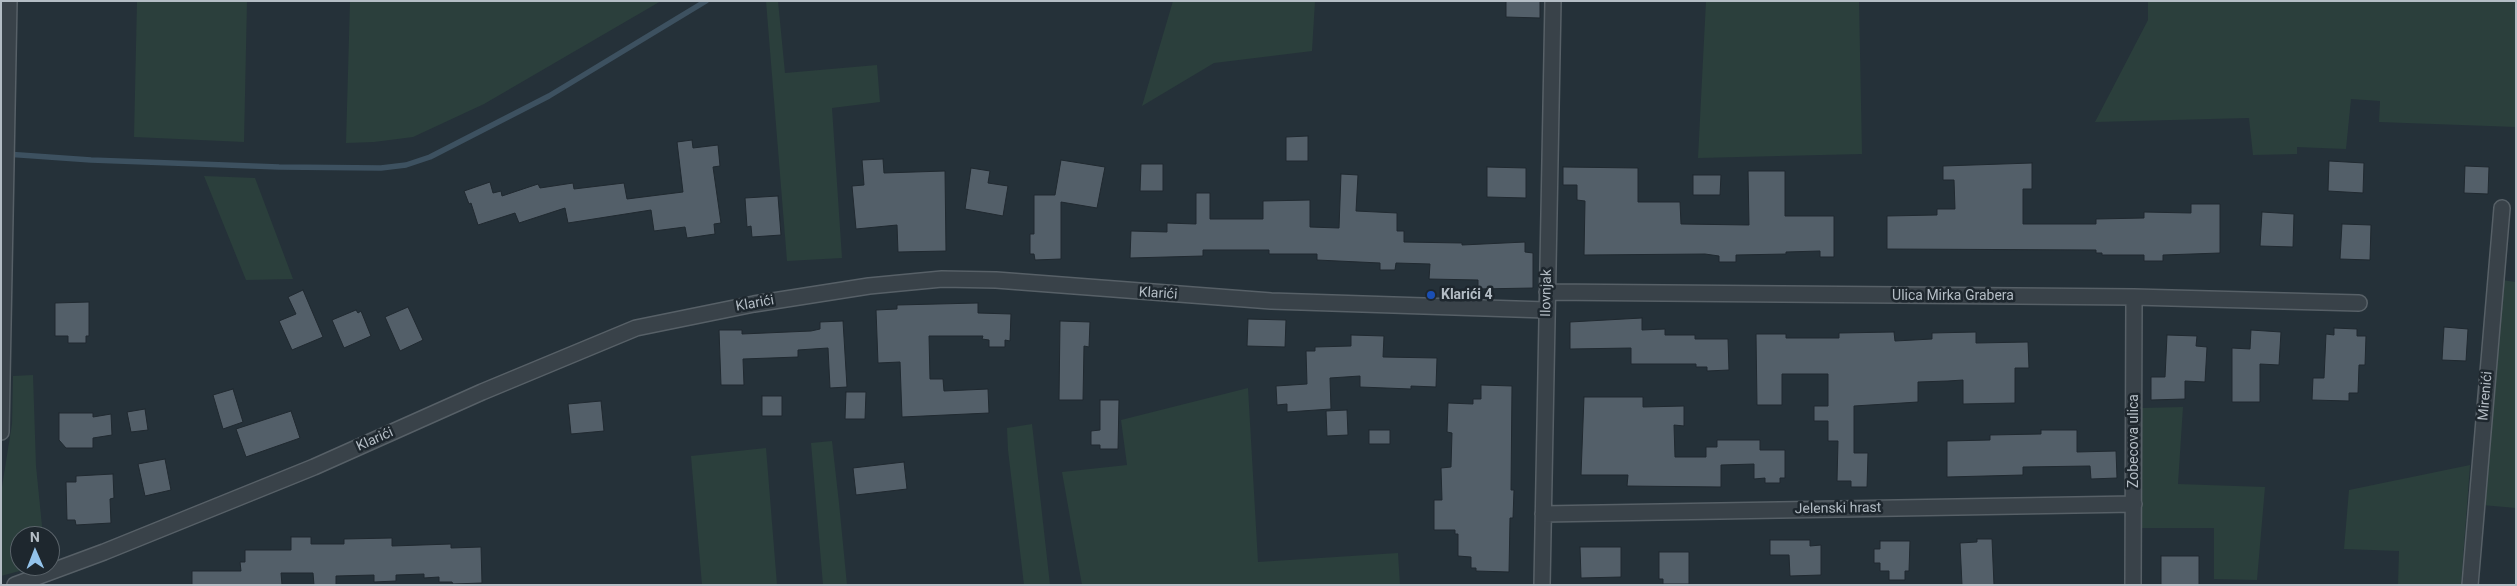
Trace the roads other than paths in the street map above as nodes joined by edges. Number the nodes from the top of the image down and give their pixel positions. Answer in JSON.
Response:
{"nodes":[{"id":1,"x":9,"y":1,"type":"edge"},
{"id":2,"x":1553,"y":1,"type":"edge"},
{"id":3,"x":2502,"y":208,"type":"dead end"},
{"id":4,"x":1547,"y":292,"type":"junction"},
{"id":5,"x":2134,"y":297,"type":"junction"},
{"id":6,"x":2359,"y":303,"type":"dead end"},
{"id":7,"x":1546,"y":310,"type":"junction"},
{"id":8,"x":1,"y":432,"type":"edge"},
{"id":9,"x":2134,"y":504,"type":"junction"},
{"id":10,"x":1543,"y":514,"type":"junction"},
{"id":11,"x":15,"y":585,"type":"edge"},
{"id":12,"x":1542,"y":585,"type":"edge"},
{"id":13,"x":2133,"y":585,"type":"edge"},
{"id":14,"x":2470,"y":585,"type":"edge"}],
"edges":[{"from":1,"to":8,"type":"street"},
{"from":2,"to":4,"type":"street","name":"Ilovnjak"},
{"from":3,"to":14,"type":"street","name":"Mirenići"},
{"from":4,"to":5,"type":"street","name":"Ulica Mirka Grabera"},
{"from":4,"to":7,"type":"street","name":"Ilovnjak"},
{"from":5,"to":6,"type":"street","name":"Ulica Mirka Grabera"},
{"from":5,"to":9,"type":"street","name":"Zobecova ulica"},
{"from":7,"to":10,"type":"street","name":"Ilovnjak"},
{"from":7,"to":11,"type":"street","name":"Klarići"},
{"from":9,"to":10,"type":"street","name":"Jelenski hrast"},
{"from":9,"to":13,"type":"street","name":"Zobecova ulica"},
{"from":10,"to":12,"type":"street","name":"Ilovnjak"}]}
